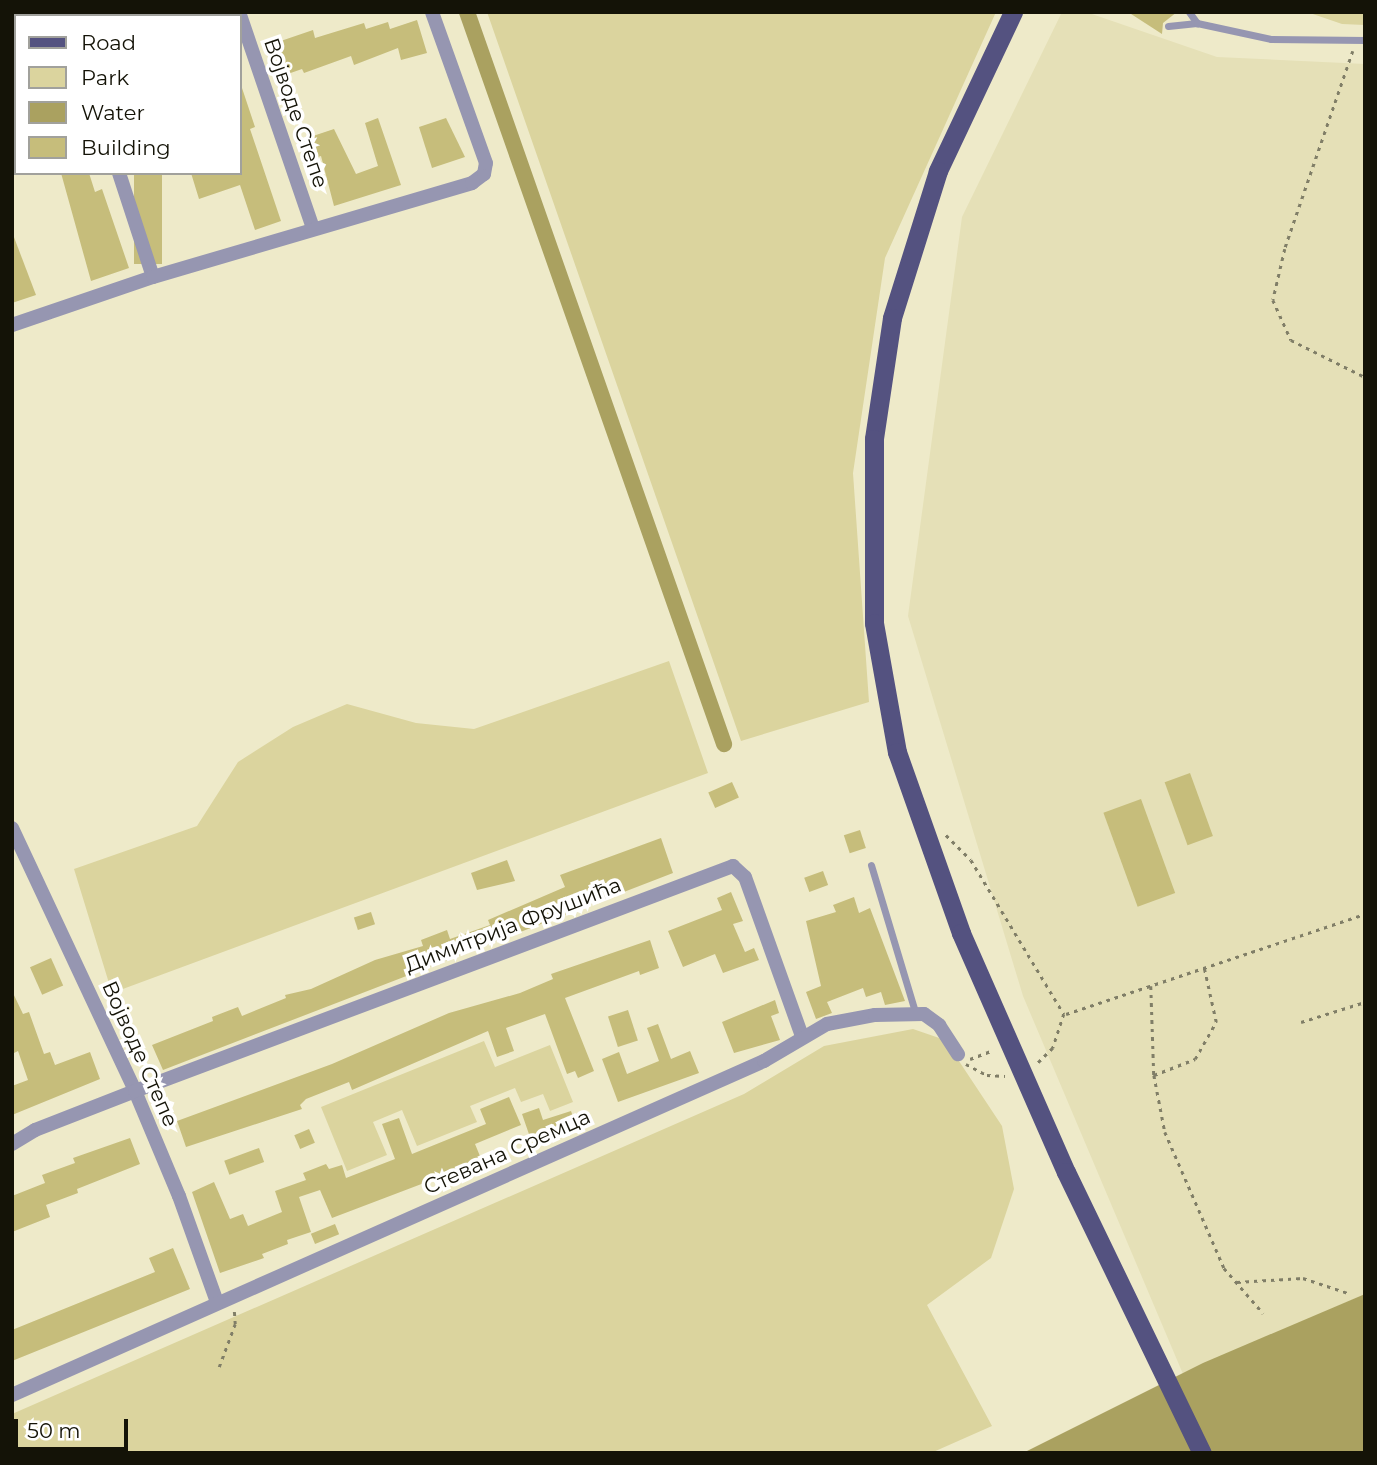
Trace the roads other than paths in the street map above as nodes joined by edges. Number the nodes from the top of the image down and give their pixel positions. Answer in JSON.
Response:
{"nodes":[{"id":1,"x":432,"y":12,"type":"edge"},
{"id":2,"x":1013,"y":12,"type":"edge"},
{"id":3,"x":1189,"y":12,"type":"edge"},
{"id":4,"x":242,"y":21,"type":"edge"},
{"id":5,"x":1197,"y":23,"type":"junction"},
{"id":6,"x":1168,"y":26,"type":"dead end"},
{"id":7,"x":1360,"y":41,"type":"edge"},
{"id":8,"x":120,"y":175,"type":"edge"},
{"id":9,"x":313,"y":228,"type":"junction"},
{"id":10,"x":153,"y":277,"type":"junction"},
{"id":11,"x":12,"y":325,"type":"edge"},
{"id":12,"x":12,"y":828,"type":"edge"},
{"id":13,"x":871,"y":864,"type":"dead end"},
{"id":14,"x":915,"y":1012,"type":"junction"},
{"id":15,"x":802,"y":1036,"type":"junction"},
{"id":16,"x":961,"y":1058,"type":"road end"},
{"id":17,"x":135,"y":1091,"type":"junction"},
{"id":18,"x":12,"y":1144,"type":"edge"},
{"id":19,"x":217,"y":1302,"type":"junction"},
{"id":20,"x":12,"y":1395,"type":"edge"},
{"id":21,"x":1202,"y":1453,"type":"edge"}],
"edges":[{"from":1,"to":9,"type":"street"},
{"from":2,"to":21,"type":"main road"},
{"from":3,"to":5,"type":"lane"},
{"from":4,"to":9,"type":"street","name":"Војводе Степе"},
{"from":5,"to":6,"type":"lane"},
{"from":5,"to":7,"type":"lane"},
{"from":8,"to":10,"type":"street"},
{"from":9,"to":10,"type":"street"},
{"from":10,"to":11,"type":"street"},
{"from":12,"to":17,"type":"street","name":"Војводе Степе"},
{"from":13,"to":14,"type":"lane"},
{"from":14,"to":15,"type":"street","name":"Стевана Сремца"},
{"from":14,"to":16,"type":"street"},
{"from":15,"to":17,"type":"street","name":"Димитрија Фрушића"},
{"from":15,"to":19,"type":"street","name":"Стевана Сремца"},
{"from":17,"to":18,"type":"street"},
{"from":17,"to":19,"type":"street","name":"Војводе Степе"},
{"from":19,"to":20,"type":"street","name":"Стевана Сремца"}]}
